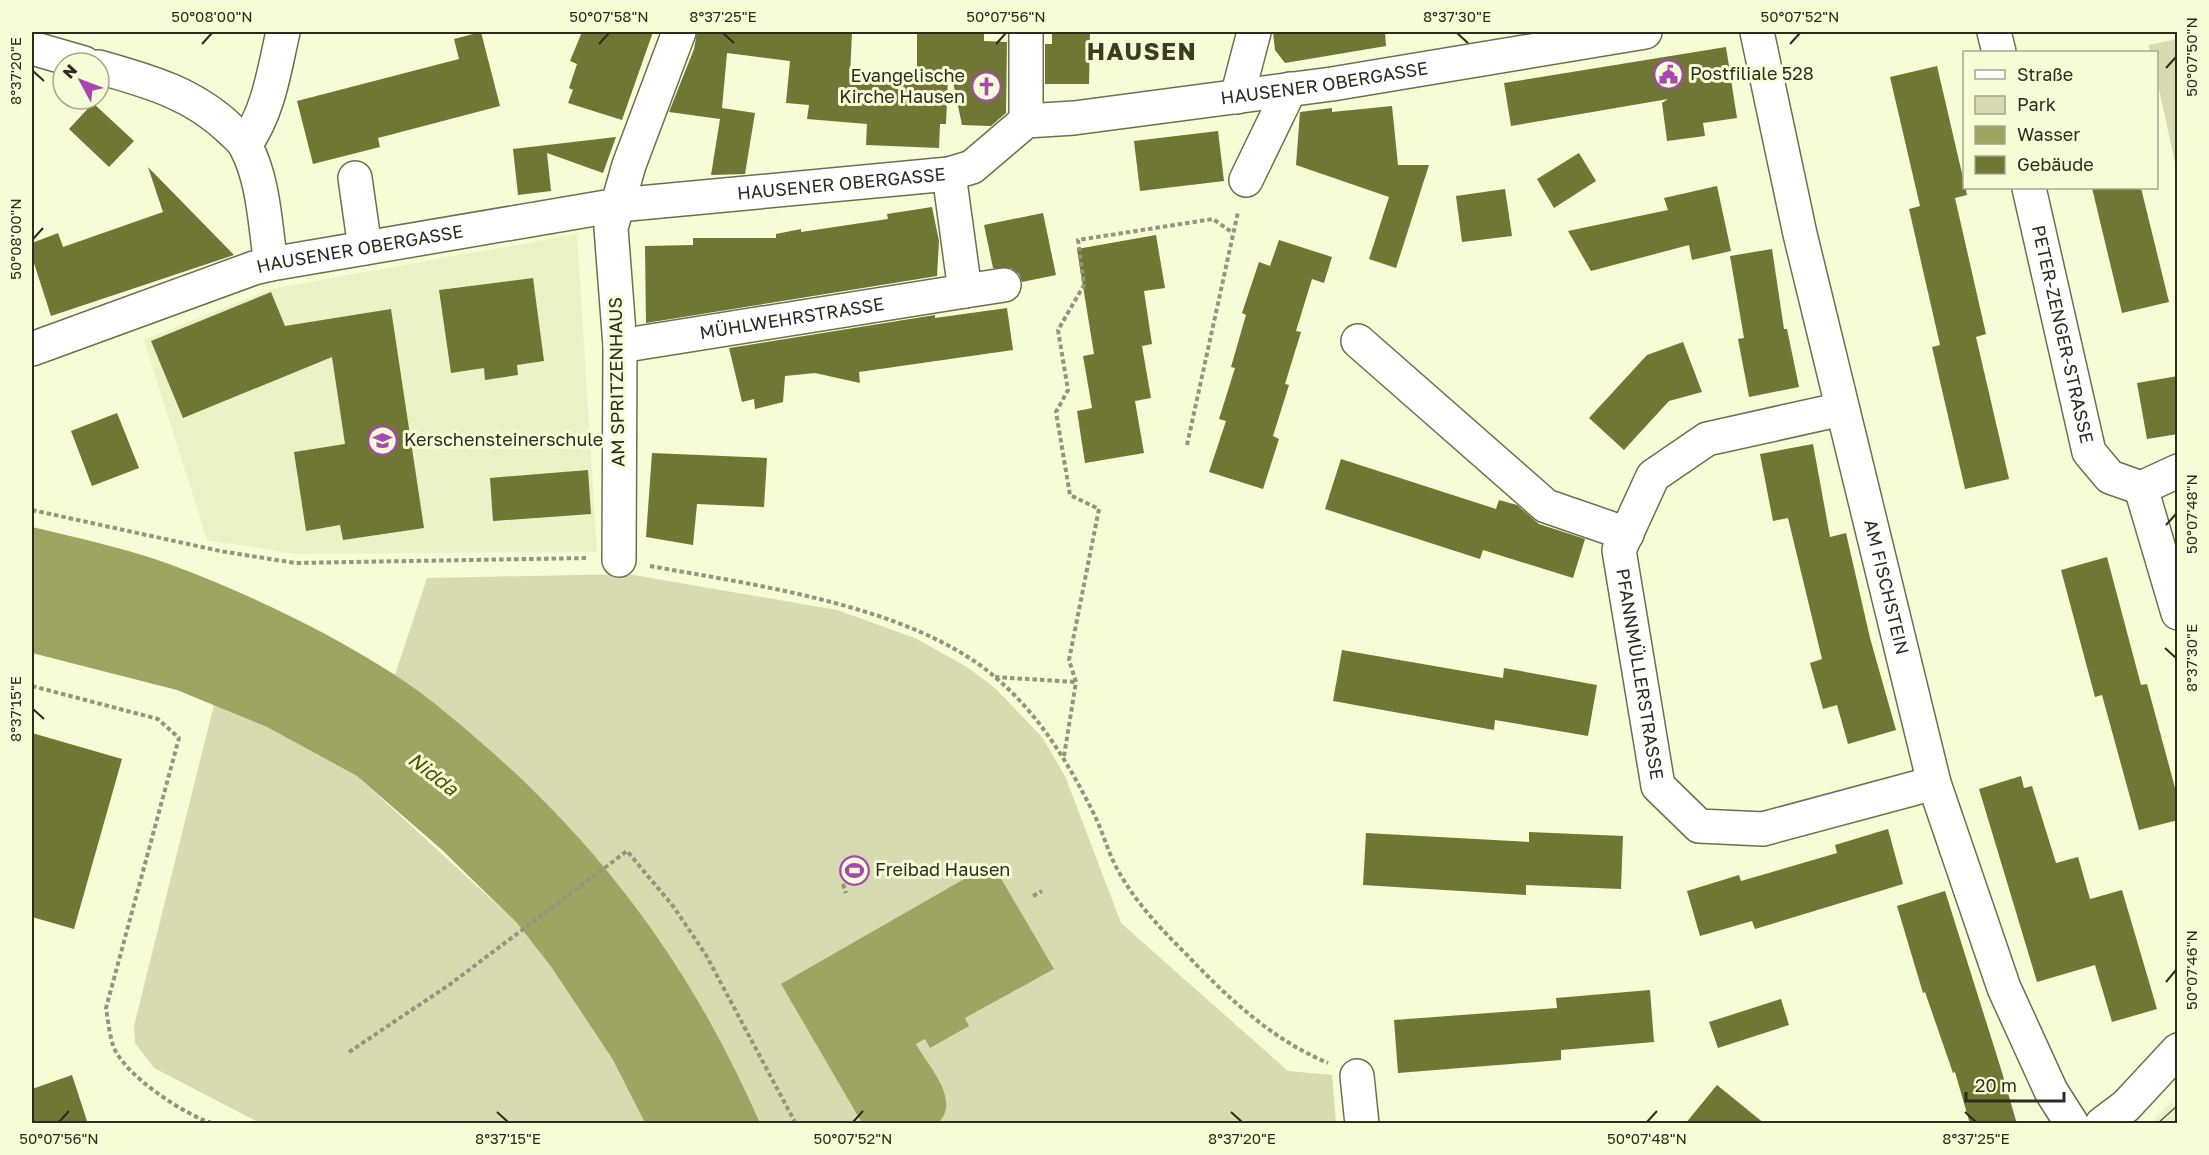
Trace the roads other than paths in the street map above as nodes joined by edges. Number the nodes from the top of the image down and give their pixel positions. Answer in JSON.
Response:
{"nodes":[{"id":1,"x":283,"y":32,"type":"edge"},
{"id":2,"x":679,"y":32,"type":"edge"},
{"id":3,"x":1026,"y":32,"type":"edge"},
{"id":4,"x":1254,"y":32,"type":"edge"},
{"id":5,"x":1645,"y":32,"type":"edge"},
{"id":6,"x":1756,"y":32,"type":"edge"},
{"id":7,"x":1994,"y":32,"type":"edge"},
{"id":8,"x":32,"y":48,"type":"edge"},
{"id":9,"x":1998,"y":51,"type":"edge"},
{"id":10,"x":51,"y":53,"type":"edge"},
{"id":11,"x":111,"y":71,"type":"edge"},
{"id":12,"x":1290,"y":89,"type":"junction"},
{"id":13,"x":1237,"y":97,"type":"junction"},
{"id":14,"x":1026,"y":121,"type":"junction"},
{"id":15,"x":245,"y":145,"type":"junction"},
{"id":16,"x":949,"y":174,"type":"junction"},
{"id":17,"x":355,"y":178,"type":"dead end"},
{"id":18,"x":1246,"y":180,"type":"road end"},
{"id":19,"x":2029,"y":189,"type":"edge"},
{"id":20,"x":618,"y":205,"type":"junction"},
{"id":21,"x":365,"y":248,"type":"junction"},
{"id":22,"x":271,"y":264,"type":"junction"},
{"id":23,"x":1004,"y":285,"type":"dead end"},
{"id":24,"x":965,"y":291,"type":"junction"},
{"id":25,"x":1358,"y":341,"type":"dead end"},
{"id":26,"x":620,"y":346,"type":"junction"},
{"id":27,"x":32,"y":349,"type":"edge"},
{"id":28,"x":1842,"y":409,"type":"junction"},
{"id":29,"x":2178,"y":471,"type":"edge"},
{"id":30,"x":2141,"y":488,"type":"junction"},
{"id":31,"x":1627,"y":534,"type":"junction"},
{"id":32,"x":619,"y":560,"type":"road end"},
{"id":33,"x":2178,"y":612,"type":"edge"},
{"id":34,"x":1934,"y":783,"type":"junction"},
{"id":35,"x":2178,"y":1050,"type":"edge"},
{"id":36,"x":1357,"y":1076,"type":"road end"},
{"id":37,"x":1362,"y":1124,"type":"edge"},
{"id":38,"x":2072,"y":1124,"type":"edge"},
{"id":39,"x":2102,"y":1124,"type":"edge"}],
"edges":[{"from":1,"to":15,"type":"street"},
{"from":2,"to":20,"type":"street","name":"AM SPRITZENHAUS"},
{"from":3,"to":14,"type":"street"},
{"from":4,"to":13,"type":"street"},
{"from":5,"to":12,"type":"street","name":"HAUSENER OBERGASSE"},
{"from":6,"to":28,"type":"street","name":"AM FISCHSTEIN"},
{"from":7,"to":9,"type":"street"},
{"from":8,"to":10,"type":"street"},
{"from":11,"to":15,"type":"street"},
{"from":12,"to":13,"type":"street","name":"HAUSENER OBERGASSE"},
{"from":12,"to":18,"type":"street"},
{"from":13,"to":14,"type":"street","name":"HAUSENER OBERGASSE"},
{"from":14,"to":16,"type":"street","name":"HAUSENER OBERGASSE"},
{"from":15,"to":22,"type":"street"},
{"from":16,"to":20,"type":"street","name":"HAUSENER OBERGASSE"},
{"from":16,"to":24,"type":"street"},
{"from":17,"to":21,"type":"street"},
{"from":19,"to":30,"type":"street","name":"PETER-ZENGER-STRASSE"},
{"from":20,"to":21,"type":"street","name":"HAUSENER OBERGASSE"},
{"from":20,"to":26,"type":"street","name":"AM SPRITZENHAUS"},
{"from":21,"to":22,"type":"street","name":"HAUSENER OBERGASSE"},
{"from":22,"to":27,"type":"street","name":"HAUSENER OBERGASSE"},
{"from":23,"to":24,"type":"street","name":"MÜHLWEHRSTRASSE"},
{"from":24,"to":26,"type":"street","name":"MÜHLWEHRSTRASSE"},
{"from":25,"to":31,"type":"street"},
{"from":26,"to":32,"type":"street","name":"AM SPRITZENHAUS"},
{"from":28,"to":31,"type":"street","name":"PFANNMÜLLERSTRASSE"},
{"from":28,"to":34,"type":"street","name":"AM FISCHSTEIN"},
{"from":29,"to":30,"type":"street"},
{"from":30,"to":33,"type":"street"},
{"from":31,"to":34,"type":"street","name":"PFANNMÜLLERSTRASSE"},
{"from":34,"to":38,"type":"street","name":"AM FISCHSTEIN"},
{"from":35,"to":39,"type":"street"},
{"from":36,"to":37,"type":"street"}]}
